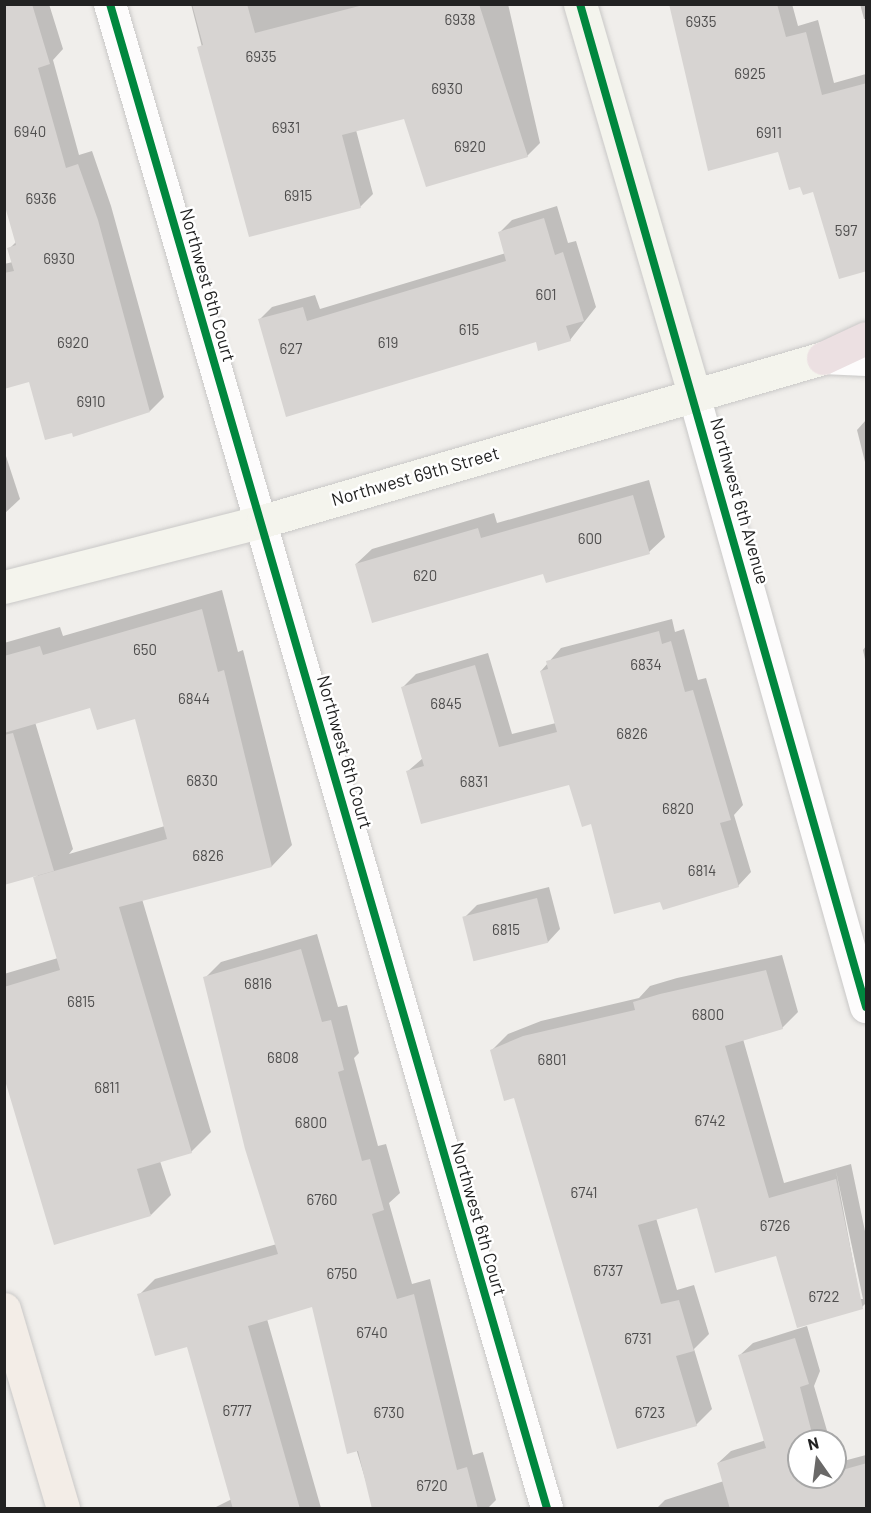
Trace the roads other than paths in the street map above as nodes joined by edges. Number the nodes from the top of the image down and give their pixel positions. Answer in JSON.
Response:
{"nodes":[{"id":1,"x":110,"y":4,"type":"edge"},
{"id":2,"x":580,"y":4,"type":"edge"},
{"id":3,"x":867,"y":327,"type":"edge"},
{"id":4,"x":867,"y":338,"type":"edge"},
{"id":5,"x":823,"y":358,"type":"junction"},
{"id":6,"x":867,"y":360,"type":"edge"},
{"id":7,"x":694,"y":395,"type":"junction"},
{"id":8,"x":262,"y":521,"type":"junction"},
{"id":9,"x":4,"y":587,"type":"edge"},
{"id":10,"x":867,"y":1007,"type":"edge"},
{"id":11,"x":4,"y":1309,"type":"edge"},
{"id":12,"x":63,"y":1509,"type":"edge"},
{"id":13,"x":547,"y":1509,"type":"edge"}],
"edges":[{"from":1,"to":8,"type":"street","name":"Northwest 6th Court"},
{"from":2,"to":7,"type":"street","name":"Northwest 6th Avenue"},
{"from":3,"to":5,"type":"street"},
{"from":4,"to":5,"type":"highway"},
{"from":5,"to":6,"type":"street"},
{"from":5,"to":7,"type":"street","name":"Northwest 69th Street"},
{"from":7,"to":8,"type":"street","name":"Northwest 69th Street"},
{"from":7,"to":10,"type":"street","name":"Northwest 6th Avenue"},
{"from":8,"to":9,"type":"street","name":"Northwest 69th Street"},
{"from":8,"to":13,"type":"street","name":"Northwest 6th Court"},
{"from":11,"to":12,"type":"main road"}]}
